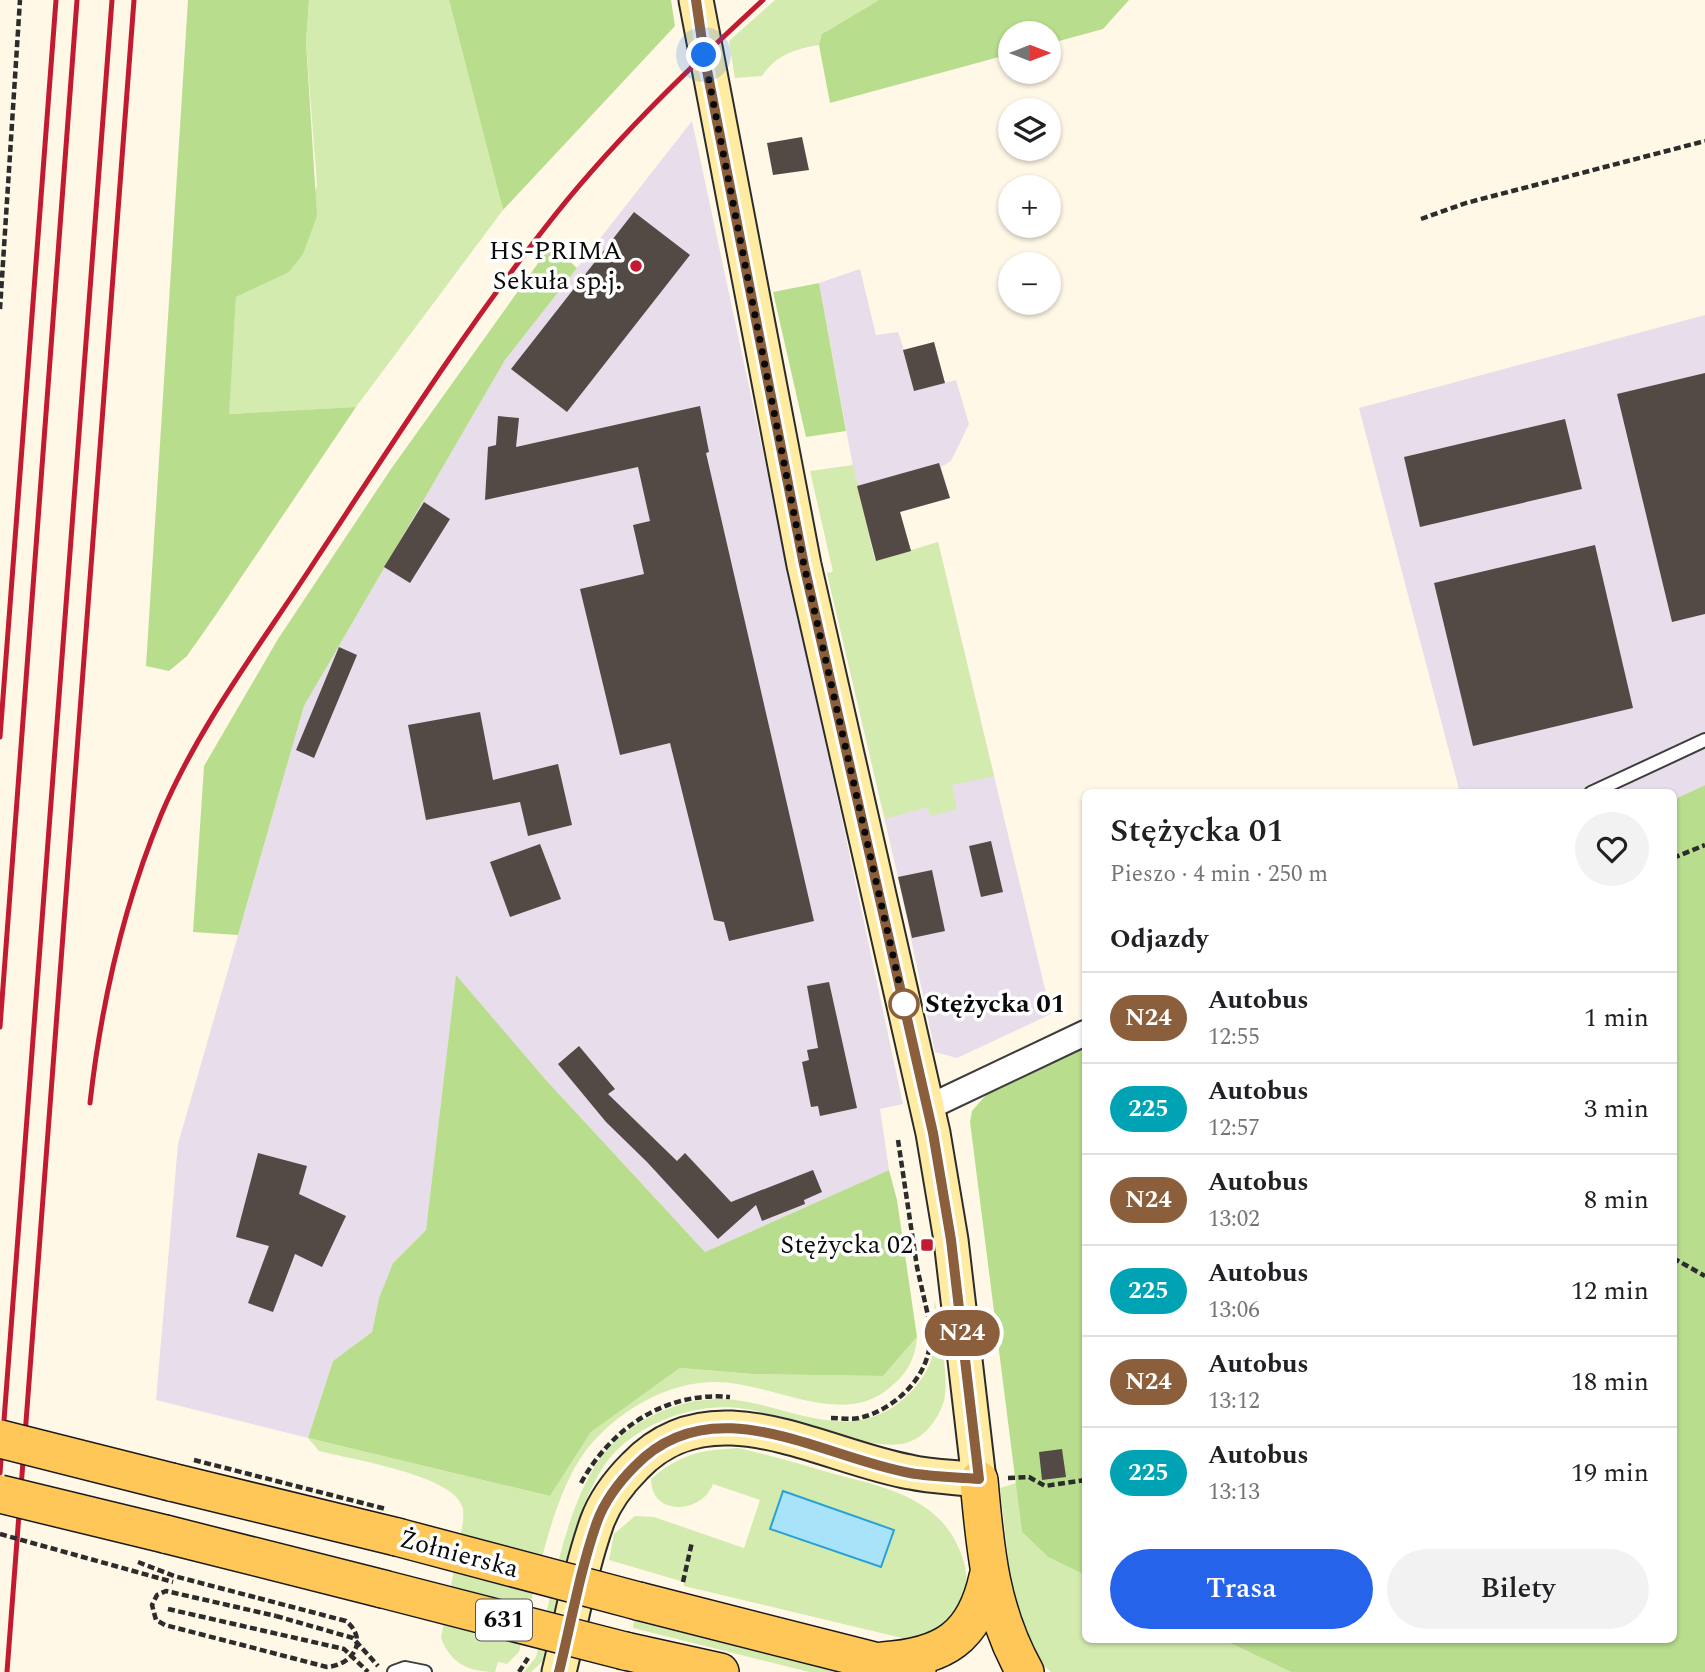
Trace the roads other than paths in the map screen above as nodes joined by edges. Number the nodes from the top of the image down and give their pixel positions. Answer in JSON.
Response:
{"nodes":[{"id":1,"x":696,"y":0,"type":"edge"},
{"id":2,"x":1705,"y":740,"type":"edge"},
{"id":3,"x":1600,"y":789,"type":"edge"},
{"id":4,"x":1082,"y":1033,"type":"edge"},
{"id":5,"x":928,"y":1108,"type":"junction"},
{"id":6,"x":0,"y":1439,"type":"edge"},
{"id":7,"x":979,"y":1479,"type":"junction"},
{"id":8,"x":0,"y":1493,"type":"edge"},
{"id":9,"x":988,"y":1577,"type":"junction"},
{"id":10,"x":876,"y":1662,"type":"junction"},
{"id":11,"x":394,"y":1672,"type":"edge"},
{"id":12,"x":425,"y":1672,"type":"edge"},
{"id":13,"x":559,"y":1672,"type":"edge"},
{"id":14,"x":720,"y":1672,"type":"edge"},
{"id":15,"x":917,"y":1672,"type":"edge"},
{"id":16,"x":1025,"y":1672,"type":"edge"}],
"edges":[{"from":1,"to":5,"type":"main road"},
{"from":2,"to":3,"type":"lane"},
{"from":4,"to":5,"type":"street"},
{"from":5,"to":7,"type":"main road"},
{"from":6,"to":10,"type":"main road","name":"Żołnierska","number":"631","bridge":true},
{"from":7,"to":9,"type":"main road"},
{"from":7,"to":13,"type":"main road"},
{"from":8,"to":14,"type":"main road","name":"Żołnierska","number":"631","bridge":true},
{"from":9,"to":10,"type":"main road"},
{"from":9,"to":16,"type":"main road"},
{"from":10,"to":15,"type":"main road","name":"Żołnierska","number":"631"},
{"from":11,"to":12,"type":"lane"}]}
